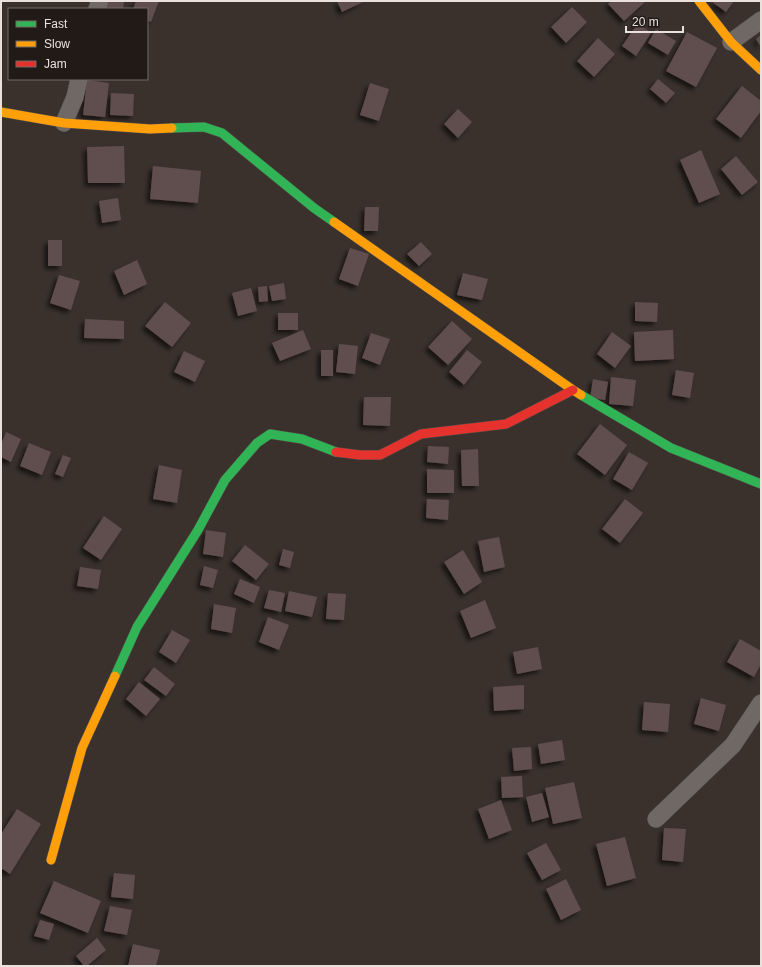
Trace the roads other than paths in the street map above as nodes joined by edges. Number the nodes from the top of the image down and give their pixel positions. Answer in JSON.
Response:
{"nodes":[{"id":1,"x":699,"y":1,"type":"edge"},
{"id":2,"x":761,"y":20,"type":"edge"},
{"id":3,"x":731,"y":42,"type":"junction"},
{"id":4,"x":761,"y":70,"type":"edge"},
{"id":5,"x":79,"y":80,"type":"edge"},
{"id":6,"x":1,"y":112,"type":"edge"},
{"id":7,"x":64,"y":123,"type":"junction"},
{"id":8,"x":573,"y":390,"type":"junction"},
{"id":9,"x":761,"y":484,"type":"edge"},
{"id":10,"x":761,"y":703,"type":"edge"},
{"id":11,"x":656,"y":819,"type":"dead end"},
{"id":12,"x":51,"y":860,"type":"dead end"}],
"edges":[{"from":1,"to":3,"type":"street"},
{"from":2,"to":3,"type":"street"},
{"from":3,"to":4,"type":"street"},
{"from":5,"to":7,"type":"street"},
{"from":6,"to":7,"type":"street"},
{"from":7,"to":8,"type":"street"},
{"from":8,"to":9,"type":"street"},
{"from":8,"to":12,"type":"street"},
{"from":10,"to":11,"type":"street"}]}
